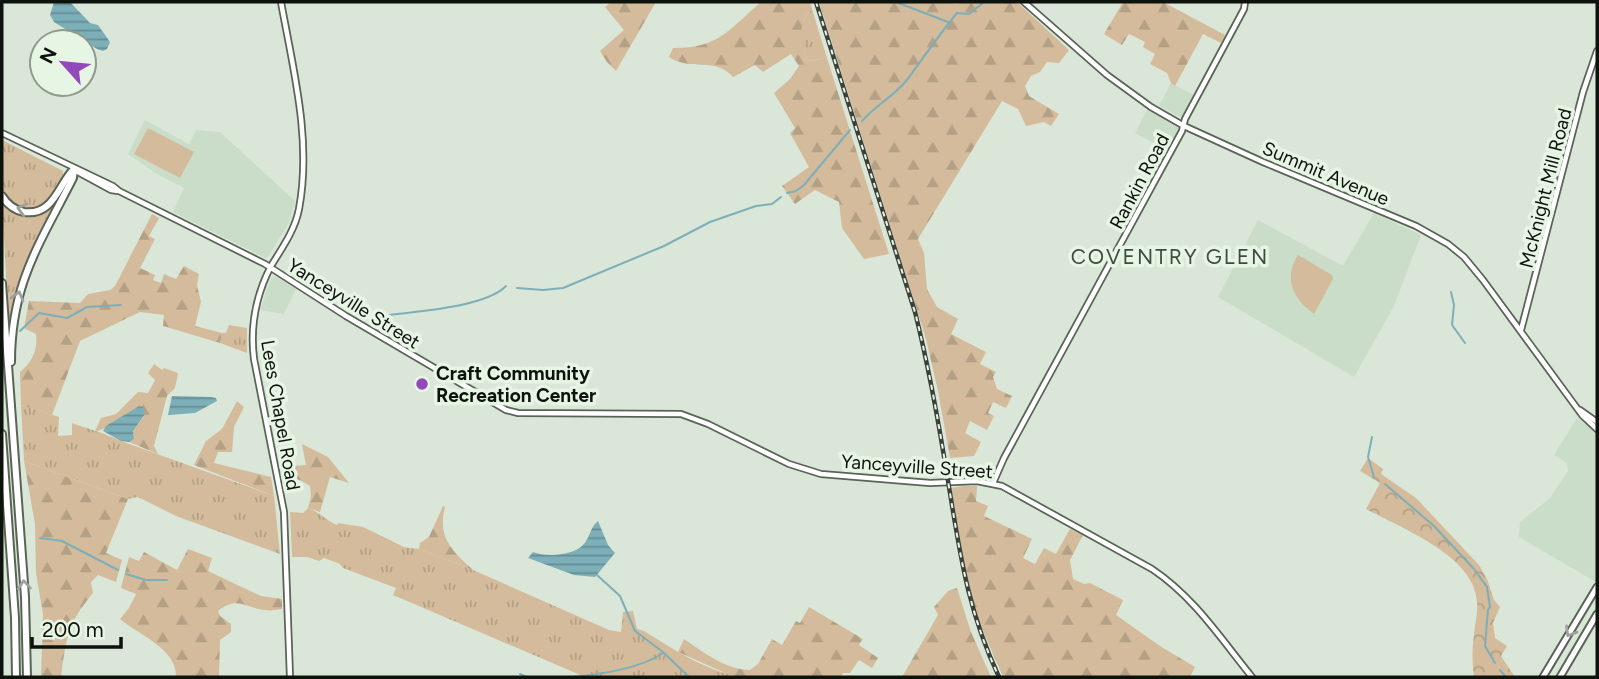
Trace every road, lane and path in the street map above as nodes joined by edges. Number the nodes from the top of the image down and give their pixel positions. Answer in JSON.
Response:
{"nodes":[{"id":1,"x":281,"y":2,"type":"edge"},
{"id":2,"x":1024,"y":2,"type":"edge"},
{"id":3,"x":1245,"y":2,"type":"edge"},
{"id":4,"x":1597,"y":51,"type":"edge"},
{"id":5,"x":1184,"y":126,"type":"junction"},
{"id":6,"x":2,"y":133,"type":"edge"},
{"id":7,"x":74,"y":169,"type":"junction"},
{"id":8,"x":2,"y":196,"type":"edge"},
{"id":9,"x":271,"y":268,"type":"junction"},
{"id":10,"x":2,"y":283,"type":"edge"},
{"id":11,"x":1526,"y":316,"type":"junction"},
{"id":12,"x":1512,"y":318,"type":"junction"},
{"id":13,"x":1521,"y":331,"type":"junction"},
{"id":14,"x":1579,"y":409,"type":"junction"},
{"id":15,"x":11,"y":412,"type":"junction"},
{"id":16,"x":1597,"y":422,"type":"edge"},
{"id":17,"x":1597,"y":429,"type":"edge"},
{"id":18,"x":2,"y":434,"type":"edge"},
{"id":19,"x":993,"y":483,"type":"junction"},
{"id":20,"x":1597,"y":587,"type":"edge"},
{"id":21,"x":1597,"y":614,"type":"edge"},
{"id":22,"x":16,"y":677,"type":"edge"},
{"id":23,"x":27,"y":677,"type":"edge"},
{"id":24,"x":290,"y":677,"type":"edge"},
{"id":25,"x":1252,"y":677,"type":"edge"},
{"id":26,"x":1544,"y":677,"type":"edge"},
{"id":27,"x":1560,"y":677,"type":"edge"}],
"edges":[{"from":1,"to":9,"type":"main road","name":"Lees Chapel Road"},
{"from":2,"to":5,"type":"main road","name":"Summit Avenue"},
{"from":3,"to":5,"type":"main road","name":"Rankin Road"},
{"from":4,"to":11,"type":"main road","name":"McKnight Mill Road"},
{"from":5,"to":12,"type":"main road","name":"Summit Avenue"},
{"from":5,"to":19,"type":"main road","name":"Rankin Road"},
{"from":6,"to":7,"type":"main road","name":"Yanceyville Street"},
{"from":7,"to":8,"type":"highway","one_way":true},
{"from":7,"to":9,"type":"main road","name":"Yanceyville Street"},
{"from":15,"to":7,"type":"highway","one_way":true},
{"from":9,"to":19,"type":"main road","name":"Yanceyville Street"},
{"from":9,"to":24,"type":"main road","name":"Lees Chapel Road"},
{"from":10,"to":15,"type":"highway"},
{"from":11,"to":12,"type":"main road"},
{"from":11,"to":13,"type":"main road","name":"McKnight Mill Road"},
{"from":12,"to":13,"type":"main road","name":"Summit Avenue"},
{"from":13,"to":14,"type":"main road","name":"Summit Avenue"},
{"from":14,"to":16,"type":"main road","name":"Summit Avenue"},
{"from":14,"to":17,"type":"main road","name":"Summit Avenue"},
{"from":23,"to":15,"type":"highway","one_way":true},
{"from":18,"to":22,"type":"highway"},
{"from":19,"to":25,"type":"main road","name":"Yanceyville Street"},
{"from":20,"to":26,"type":"main road","one_way":true},
{"from":21,"to":27,"type":"main road"}]}
